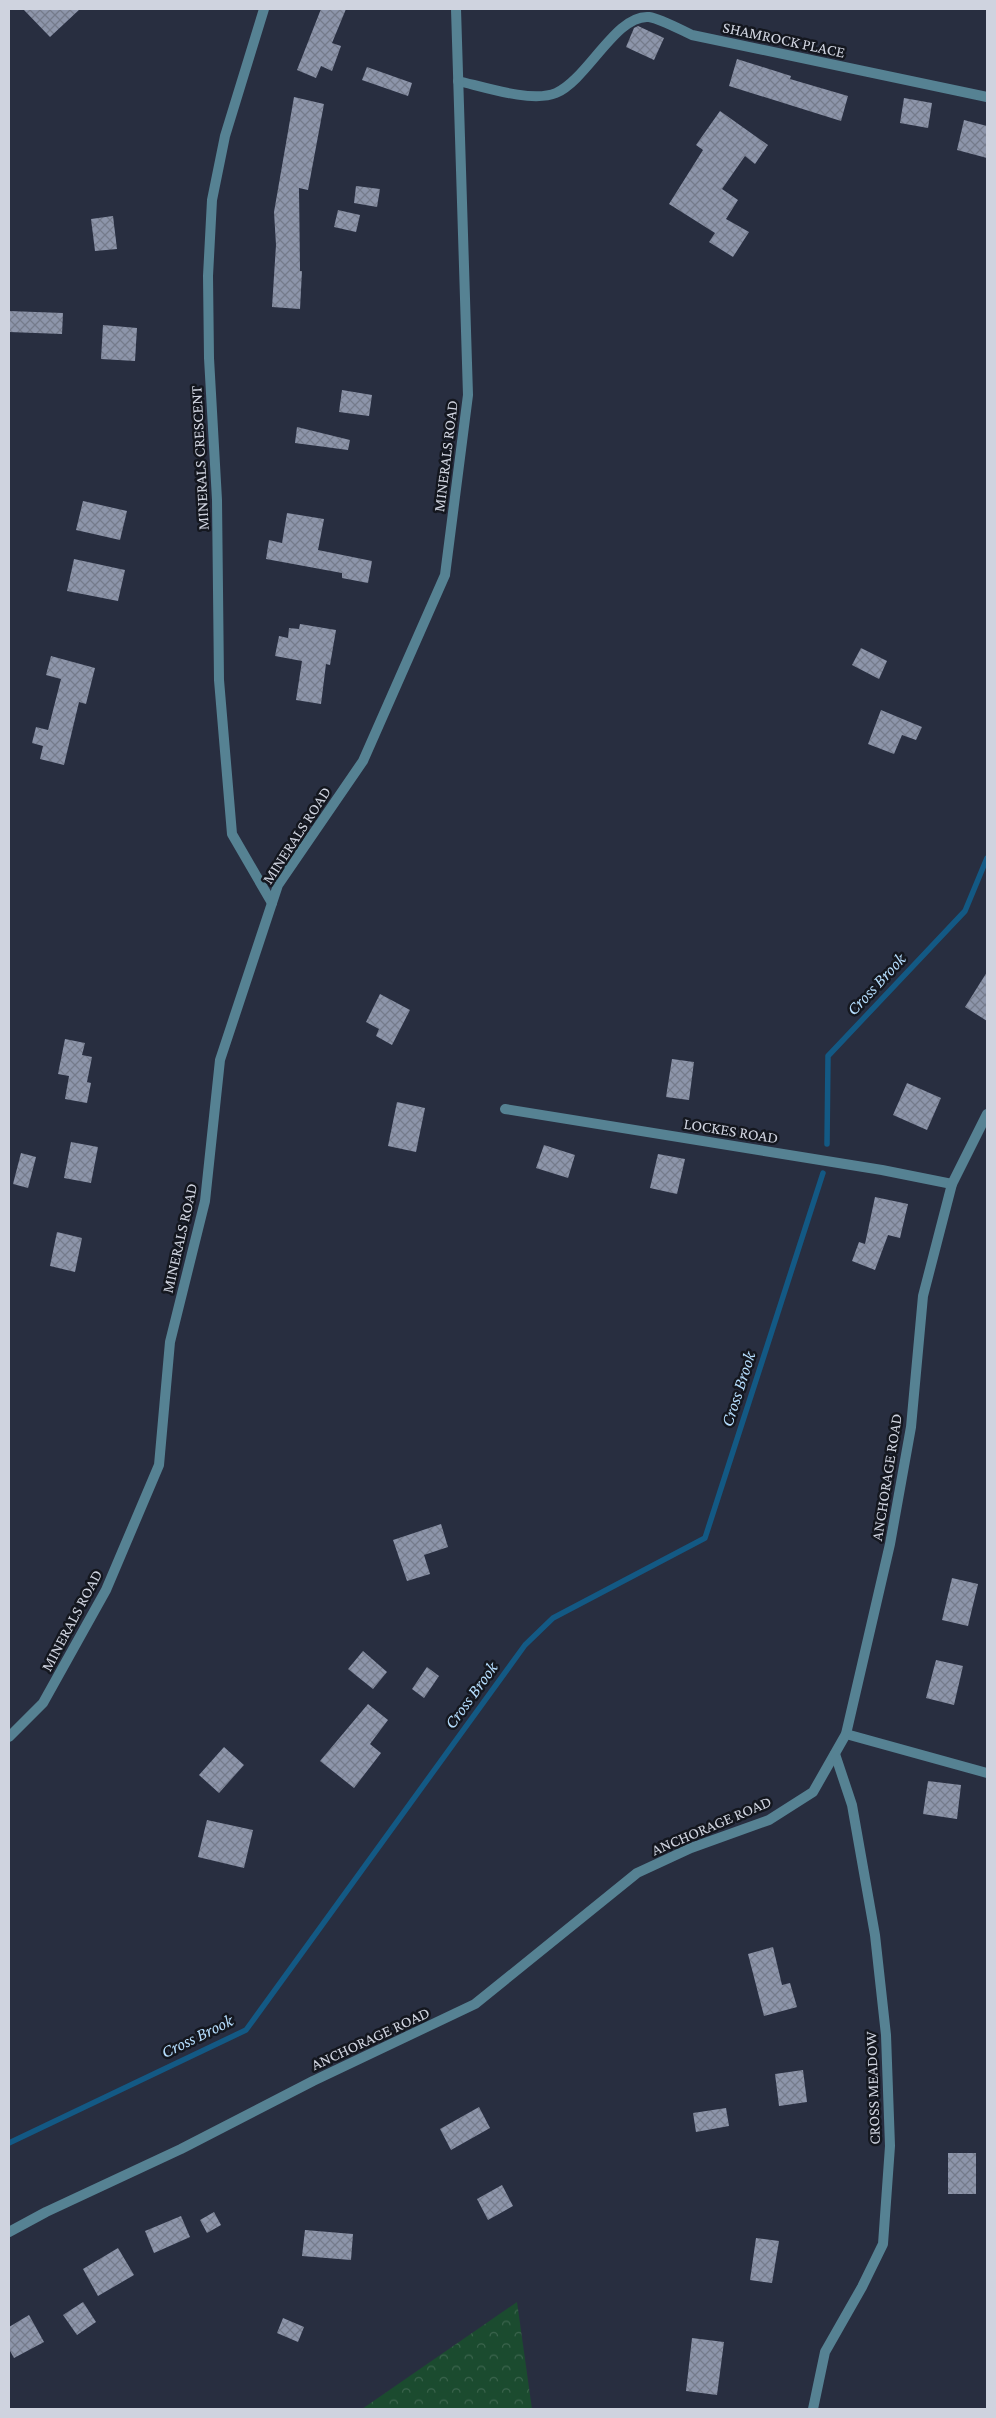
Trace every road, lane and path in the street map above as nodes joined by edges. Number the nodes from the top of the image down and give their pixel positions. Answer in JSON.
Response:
{"nodes":[{"id":1,"x":264,"y":9,"type":"edge"},
{"id":2,"x":456,"y":9,"type":"edge"},
{"id":3,"x":458,"y":81,"type":"junction"},
{"id":4,"x":987,"y":97,"type":"edge"},
{"id":5,"x":272,"y":903,"type":"junction"},
{"id":6,"x":505,"y":1109,"type":"dead end"},
{"id":7,"x":987,"y":1114,"type":"edge"},
{"id":8,"x":952,"y":1184,"type":"junction"},
{"id":9,"x":846,"y":1734,"type":"junction"},
{"id":10,"x":9,"y":1737,"type":"edge"},
{"id":11,"x":835,"y":1754,"type":"junction"},
{"id":12,"x":987,"y":1773,"type":"edge"},
{"id":13,"x":9,"y":2232,"type":"edge"},
{"id":14,"x":813,"y":2409,"type":"edge"}],
"edges":[{"from":1,"to":5,"type":"street","name":"MINERALS CRESCENT"},
{"from":2,"to":3,"type":"street","name":"MINERALS ROAD"},
{"from":3,"to":4,"type":"street","name":"SHAMROCK PLACE"},
{"from":3,"to":5,"type":"street","name":"MINERALS ROAD"},
{"from":5,"to":10,"type":"street","name":"MINERALS ROAD"},
{"from":6,"to":8,"type":"street","name":"LOCKES ROAD"},
{"from":7,"to":8,"type":"street","name":"ANCHORAGE ROAD"},
{"from":8,"to":9,"type":"street","name":"ANCHORAGE ROAD"},
{"from":9,"to":11,"type":"street","name":"ANCHORAGE ROAD"},
{"from":9,"to":12,"type":"street"},
{"from":11,"to":13,"type":"street","name":"ANCHORAGE ROAD"},
{"from":11,"to":14,"type":"street","name":"CROSS MEADOW"}]}
